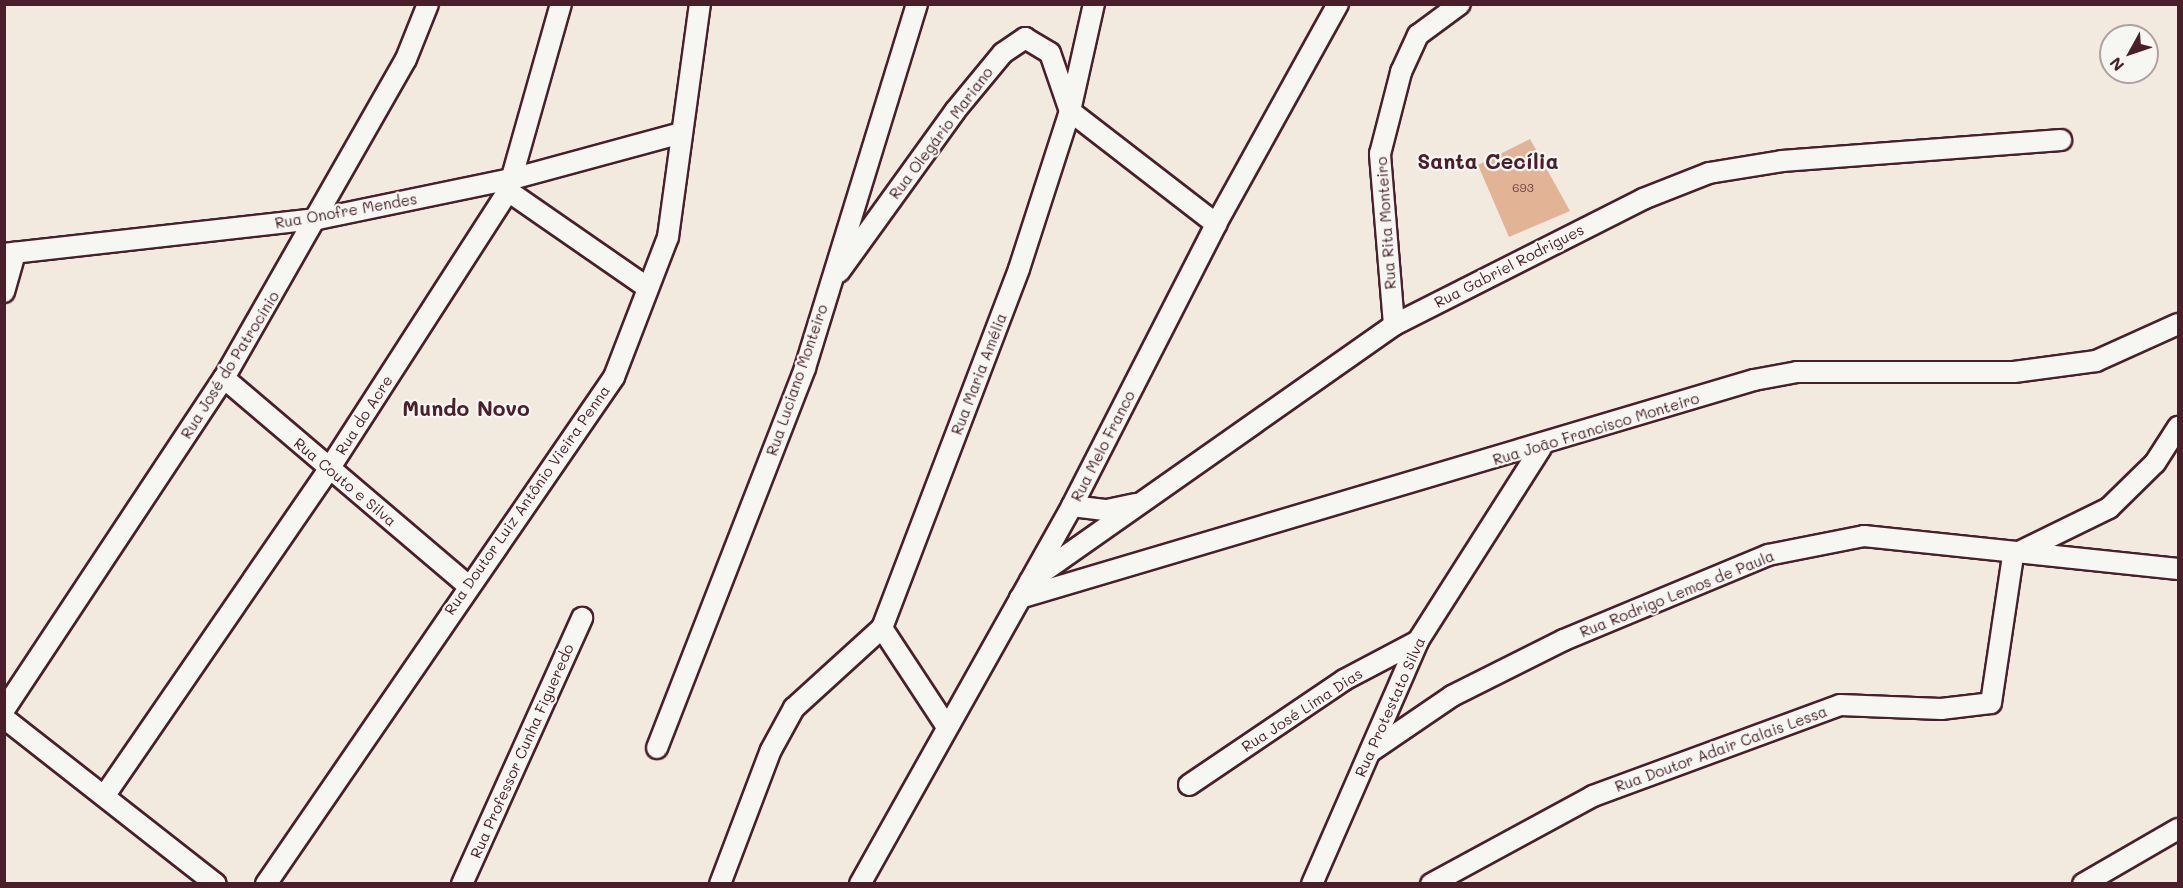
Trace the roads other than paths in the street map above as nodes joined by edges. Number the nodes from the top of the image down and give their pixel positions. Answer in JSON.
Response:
{"nodes":[{"id":1,"x":428,"y":4,"type":"edge"},
{"id":2,"x":561,"y":4,"type":"edge"},
{"id":3,"x":700,"y":4,"type":"edge"},
{"id":4,"x":917,"y":4,"type":"edge"},
{"id":5,"x":1094,"y":4,"type":"edge"},
{"id":6,"x":1338,"y":4,"type":"edge"},
{"id":7,"x":1460,"y":4,"type":"edge"},
{"id":8,"x":1071,"y":111,"type":"junction"},
{"id":9,"x":681,"y":134,"type":"junction"},
{"id":10,"x":2061,"y":140,"type":"dead end"},
{"id":11,"x":510,"y":185,"type":"junction"},
{"id":12,"x":318,"y":219,"type":"junction"},
{"id":13,"x":1216,"y":224,"type":"junction"},
{"id":14,"x":10,"y":254,"type":"edge"},
{"id":15,"x":830,"y":285,"type":"junction"},
{"id":16,"x":648,"y":288,"type":"junction"},
{"id":17,"x":4,"y":292,"type":"edge"},
{"id":18,"x":2178,"y":324,"type":"edge"},
{"id":19,"x":1394,"y":325,"type":"junction"},
{"id":20,"x":224,"y":378,"type":"junction"},
{"id":21,"x":2178,"y":427,"type":"edge"},
{"id":22,"x":1541,"y":447,"type":"junction"},
{"id":23,"x":329,"y":469,"type":"junction"},
{"id":24,"x":1146,"y":501,"type":"junction"},
{"id":25,"x":1072,"y":506,"type":"junction"},
{"id":26,"x":2013,"y":555,"type":"junction"},
{"id":27,"x":2178,"y":569,"type":"edge"},
{"id":28,"x":467,"y":585,"type":"junction"},
{"id":29,"x":1025,"y":590,"type":"junction"},
{"id":30,"x":582,"y":618,"type":"dead end"},
{"id":31,"x":882,"y":628,"type":"junction"},
{"id":32,"x":1418,"y":641,"type":"junction"},
{"id":33,"x":4,"y":710,"type":"edge"},
{"id":34,"x":4,"y":718,"type":"edge"},
{"id":35,"x":945,"y":724,"type":"junction"},
{"id":36,"x":657,"y":748,"type":"dead end"},
{"id":37,"x":1370,"y":752,"type":"junction"},
{"id":38,"x":1189,"y":785,"type":"dead end"},
{"id":39,"x":105,"y":795,"type":"junction"},
{"id":40,"x":2178,"y":829,"type":"edge"},
{"id":41,"x":216,"y":884,"type":"edge"},
{"id":42,"x":266,"y":884,"type":"edge"},
{"id":43,"x":462,"y":884,"type":"edge"},
{"id":44,"x":720,"y":884,"type":"edge"},
{"id":45,"x":860,"y":884,"type":"edge"},
{"id":46,"x":1312,"y":884,"type":"edge"},
{"id":47,"x":1431,"y":884,"type":"edge"},
{"id":48,"x":2083,"y":884,"type":"edge"}],
"edges":[{"from":1,"to":12,"type":"street","name":"Rua José do Patrocínio"},
{"from":2,"to":11,"type":"street","name":"Rua do Acre"},
{"from":3,"to":9,"type":"street","name":"Rua Doutor Luiz Antônio Vieira Penna"},
{"from":4,"to":15,"type":"street","name":"Rua Luciano Monteiro"},
{"from":5,"to":8,"type":"street","name":"Rua Maria Amélia"},
{"from":6,"to":13,"type":"street","name":"Rua Melo Franco"},
{"from":7,"to":19,"type":"street","name":"Rua Rita Monteiro"},
{"from":8,"to":13,"type":"street"},
{"from":8,"to":15,"type":"street","name":"Rua Olegário Mariano"},
{"from":8,"to":31,"type":"street","name":"Rua Maria Amélia"},
{"from":9,"to":11,"type":"street","name":"Rua Onofre Mendes"},
{"from":9,"to":16,"type":"street","name":"Rua Doutor Luiz Antônio Vieira Penna"},
{"from":10,"to":19,"type":"street","name":"Rua Gabriel Rodrigues"},
{"from":11,"to":12,"type":"street","name":"Rua Onofre Mendes"},
{"from":11,"to":16,"type":"street"},
{"from":11,"to":23,"type":"street","name":"Rua do Acre"},
{"from":12,"to":14,"type":"street","name":"Rua Onofre Mendes"},
{"from":12,"to":20,"type":"street","name":"Rua José do Patrocínio"},
{"from":13,"to":25,"type":"street","name":"Rua Melo Franco"},
{"from":14,"to":17,"type":"street"},
{"from":15,"to":36,"type":"street","name":"Rua Luciano Monteiro"},
{"from":16,"to":28,"type":"street","name":"Rua Doutor Luiz Antônio Vieira Penna"},
{"from":18,"to":22,"type":"street","name":"Rua João Francisco Monteiro"},
{"from":19,"to":24,"type":"street","name":"Rua Gabriel Rodrigues"},
{"from":20,"to":23,"type":"street","name":"Rua Couto e Silva"},
{"from":20,"to":33,"type":"street","name":"Rua José do Patrocínio"},
{"from":21,"to":26,"type":"street"},
{"from":22,"to":29,"type":"street","name":"Rua João Francisco Monteiro"},
{"from":22,"to":32,"type":"street","name":"Rua Protestato Silva"},
{"from":23,"to":28,"type":"street","name":"Rua Couto e Silva"},
{"from":23,"to":39,"type":"street","name":"Rua do Acre"},
{"from":24,"to":25,"type":"street"},
{"from":24,"to":29,"type":"street","name":"Rua Gabriel Rodrigues"},
{"from":25,"to":29,"type":"street","name":"Rua Melo Franco"},
{"from":26,"to":27,"type":"street","name":"Rua Rodrigo Lemos de Paula"},
{"from":26,"to":37,"type":"street","name":"Rua Rodrigo Lemos de Paula"},
{"from":26,"to":47,"type":"street","name":"Rua Doutor Adair Calais Lessa"},
{"from":28,"to":42,"type":"street","name":"Rua Doutor Luiz Antônio Vieira Penna"},
{"from":29,"to":35,"type":"street","name":"Rua Melo Franco"},
{"from":30,"to":43,"type":"street","name":"Rua Professor Cunha Figueredo"},
{"from":31,"to":35,"type":"street"},
{"from":31,"to":44,"type":"street"},
{"from":32,"to":37,"type":"street","name":"Rua Protestato Silva"},
{"from":32,"to":38,"type":"street","name":"Rua José Lima Dias"},
{"from":34,"to":39,"type":"street"},
{"from":35,"to":45,"type":"street","name":"Rua Melo Franco"},
{"from":37,"to":46,"type":"street","name":"Rua Protestato Silva"},
{"from":39,"to":41,"type":"street"},
{"from":40,"to":48,"type":"street"}]}
